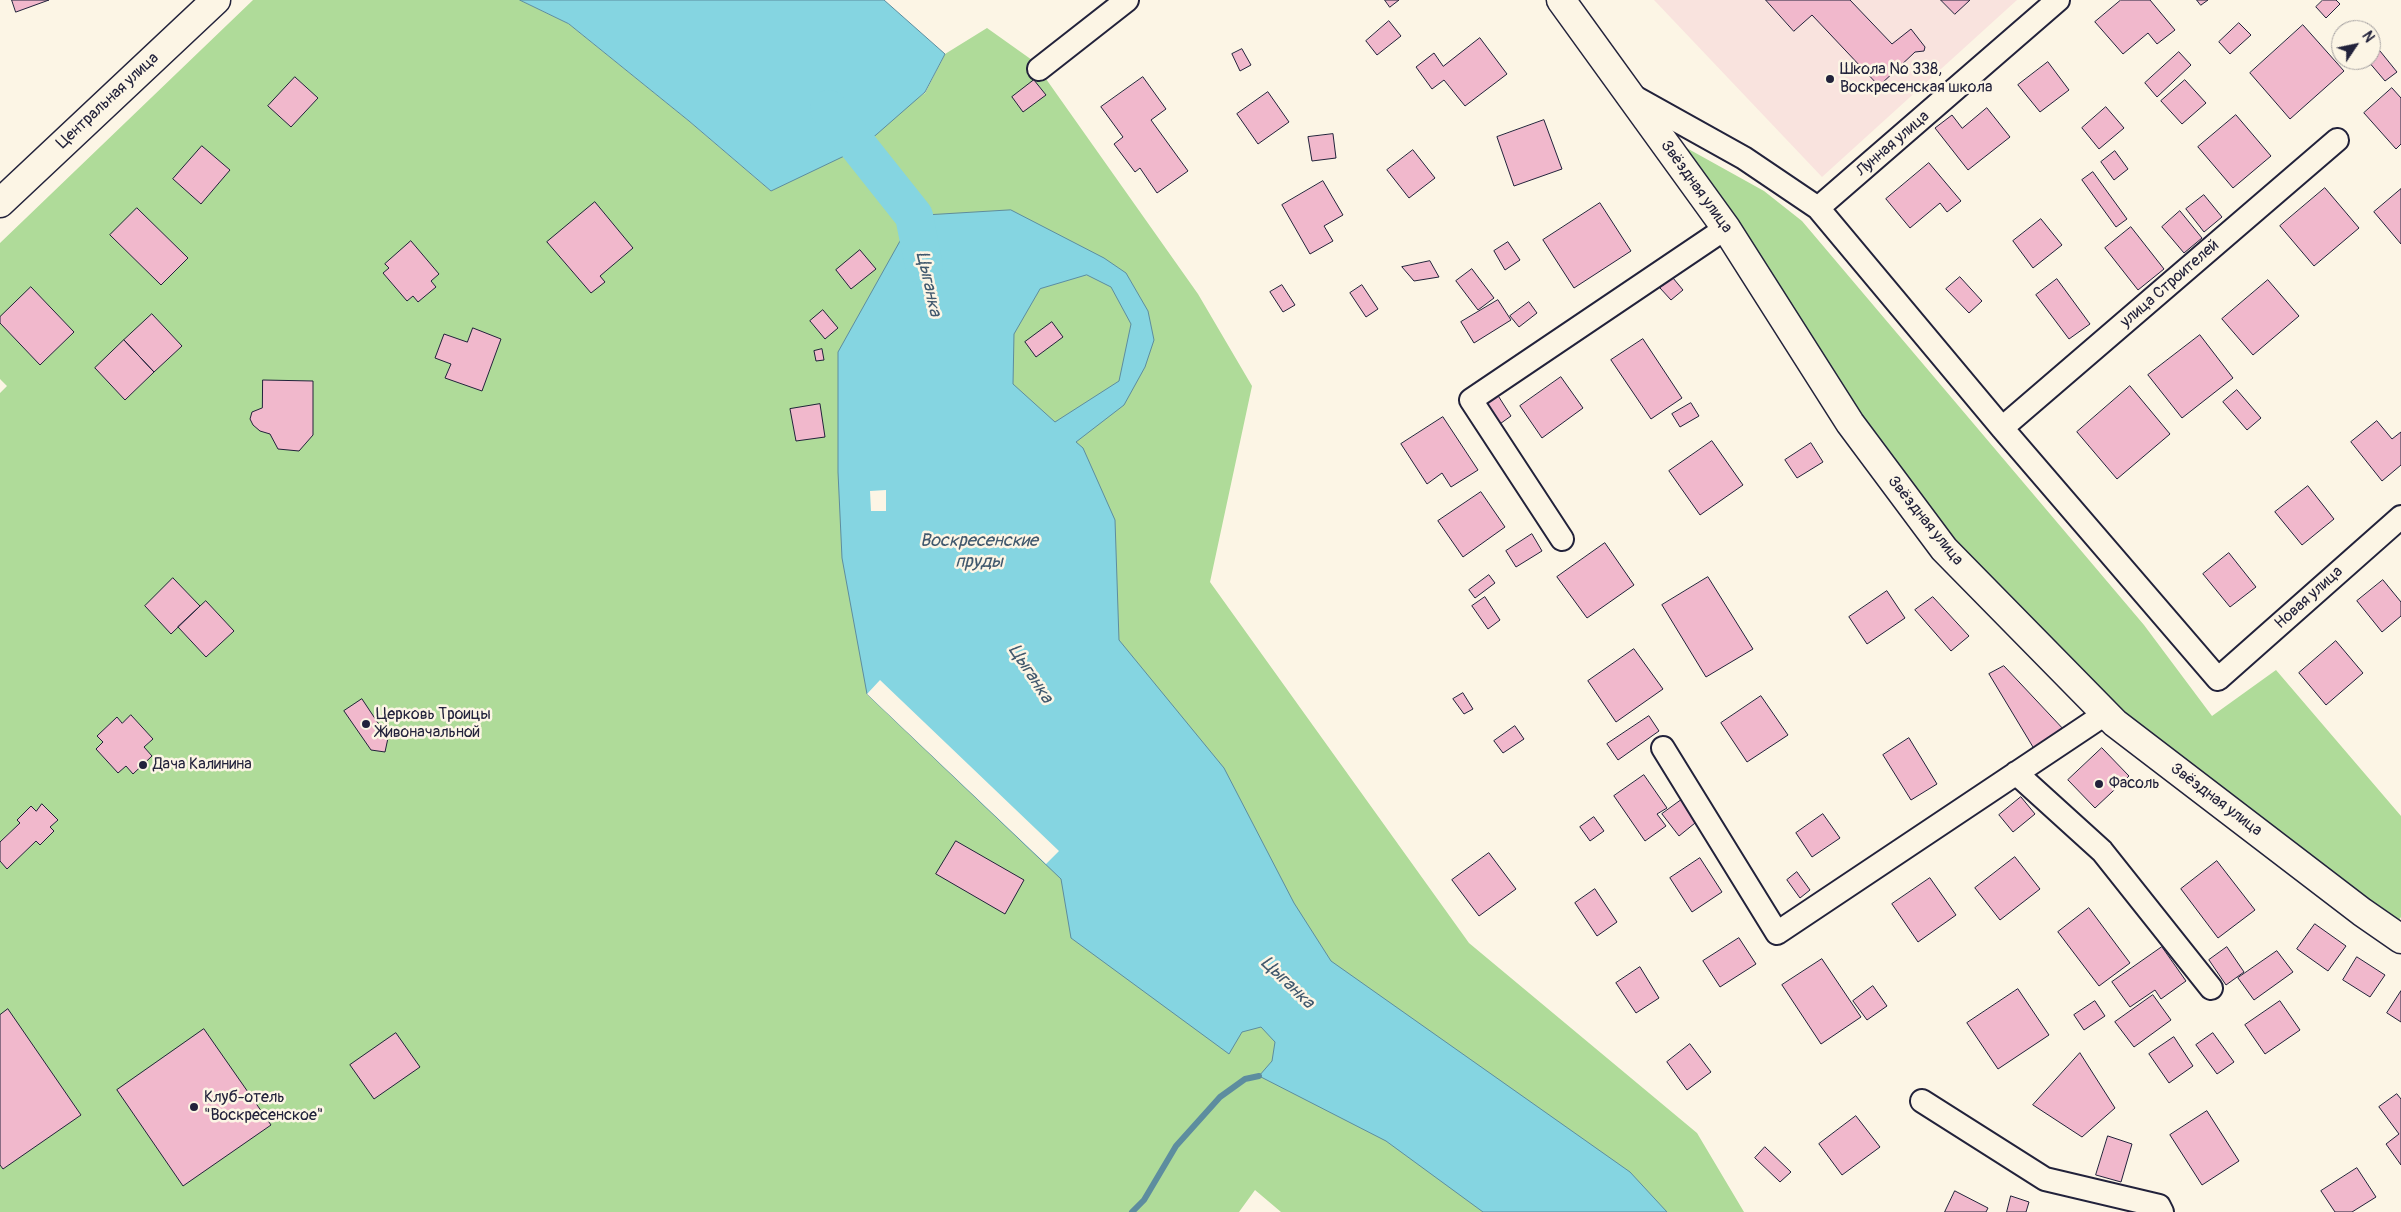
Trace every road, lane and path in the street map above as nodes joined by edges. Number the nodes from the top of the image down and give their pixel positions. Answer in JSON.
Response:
{"nodes":[{"id":1,"x":216,"y":0,"type":"edge"},
{"id":2,"x":1127,"y":0,"type":"edge"},
{"id":3,"x":1561,"y":0,"type":"edge"},
{"id":4,"x":2058,"y":0,"type":"edge"},
{"id":5,"x":1039,"y":69,"type":"dead end"},
{"id":6,"x":1630,"y":95,"type":"junction"},
{"id":7,"x":2338,"y":140,"type":"dead end"},
{"id":8,"x":0,"y":202,"type":"edge"},
{"id":9,"x":1818,"y":208,"type":"junction"},
{"id":10,"x":1726,"y":228,"type":"junction"},
{"id":11,"x":2002,"y":428,"type":"junction"},
{"id":12,"x":2401,"y":517,"type":"edge"},
{"id":13,"x":1562,"y":539,"type":"dead end"},
{"id":14,"x":2106,"y":714,"type":"junction"},
{"id":15,"x":1662,"y":748,"type":"dead end"},
{"id":16,"x":2016,"y":773,"type":"junction"},
{"id":17,"x":2401,"y":938,"type":"edge"},
{"id":18,"x":2211,"y":988,"type":"dead end"},
{"id":19,"x":1922,"y":1101,"type":"dead end"},
{"id":20,"x":2162,"y":1212,"type":"edge"}],
"edges":[{"from":1,"to":8,"type":"street","name":"Центральная улица"},
{"from":2,"to":5,"type":"street"},
{"from":3,"to":6,"type":"street","name":"Звёздная улица"},
{"from":4,"to":9,"type":"street","name":"Лунная улица"},
{"from":6,"to":9,"type":"street"},
{"from":6,"to":10,"type":"street","name":"Звёздная улица"},
{"from":7,"to":11,"type":"street","name":"улица Строителей"},
{"from":9,"to":11,"type":"street"},
{"from":10,"to":13,"type":"street"},
{"from":10,"to":14,"type":"street","name":"Звёздная улица"},
{"from":11,"to":12,"type":"street","name":"Новая улица"},
{"from":14,"to":16,"type":"street"},
{"from":14,"to":17,"type":"street","name":"Звёздная улица"},
{"from":15,"to":16,"type":"street"},
{"from":16,"to":18,"type":"street"},
{"from":19,"to":20,"type":"street"}]}
